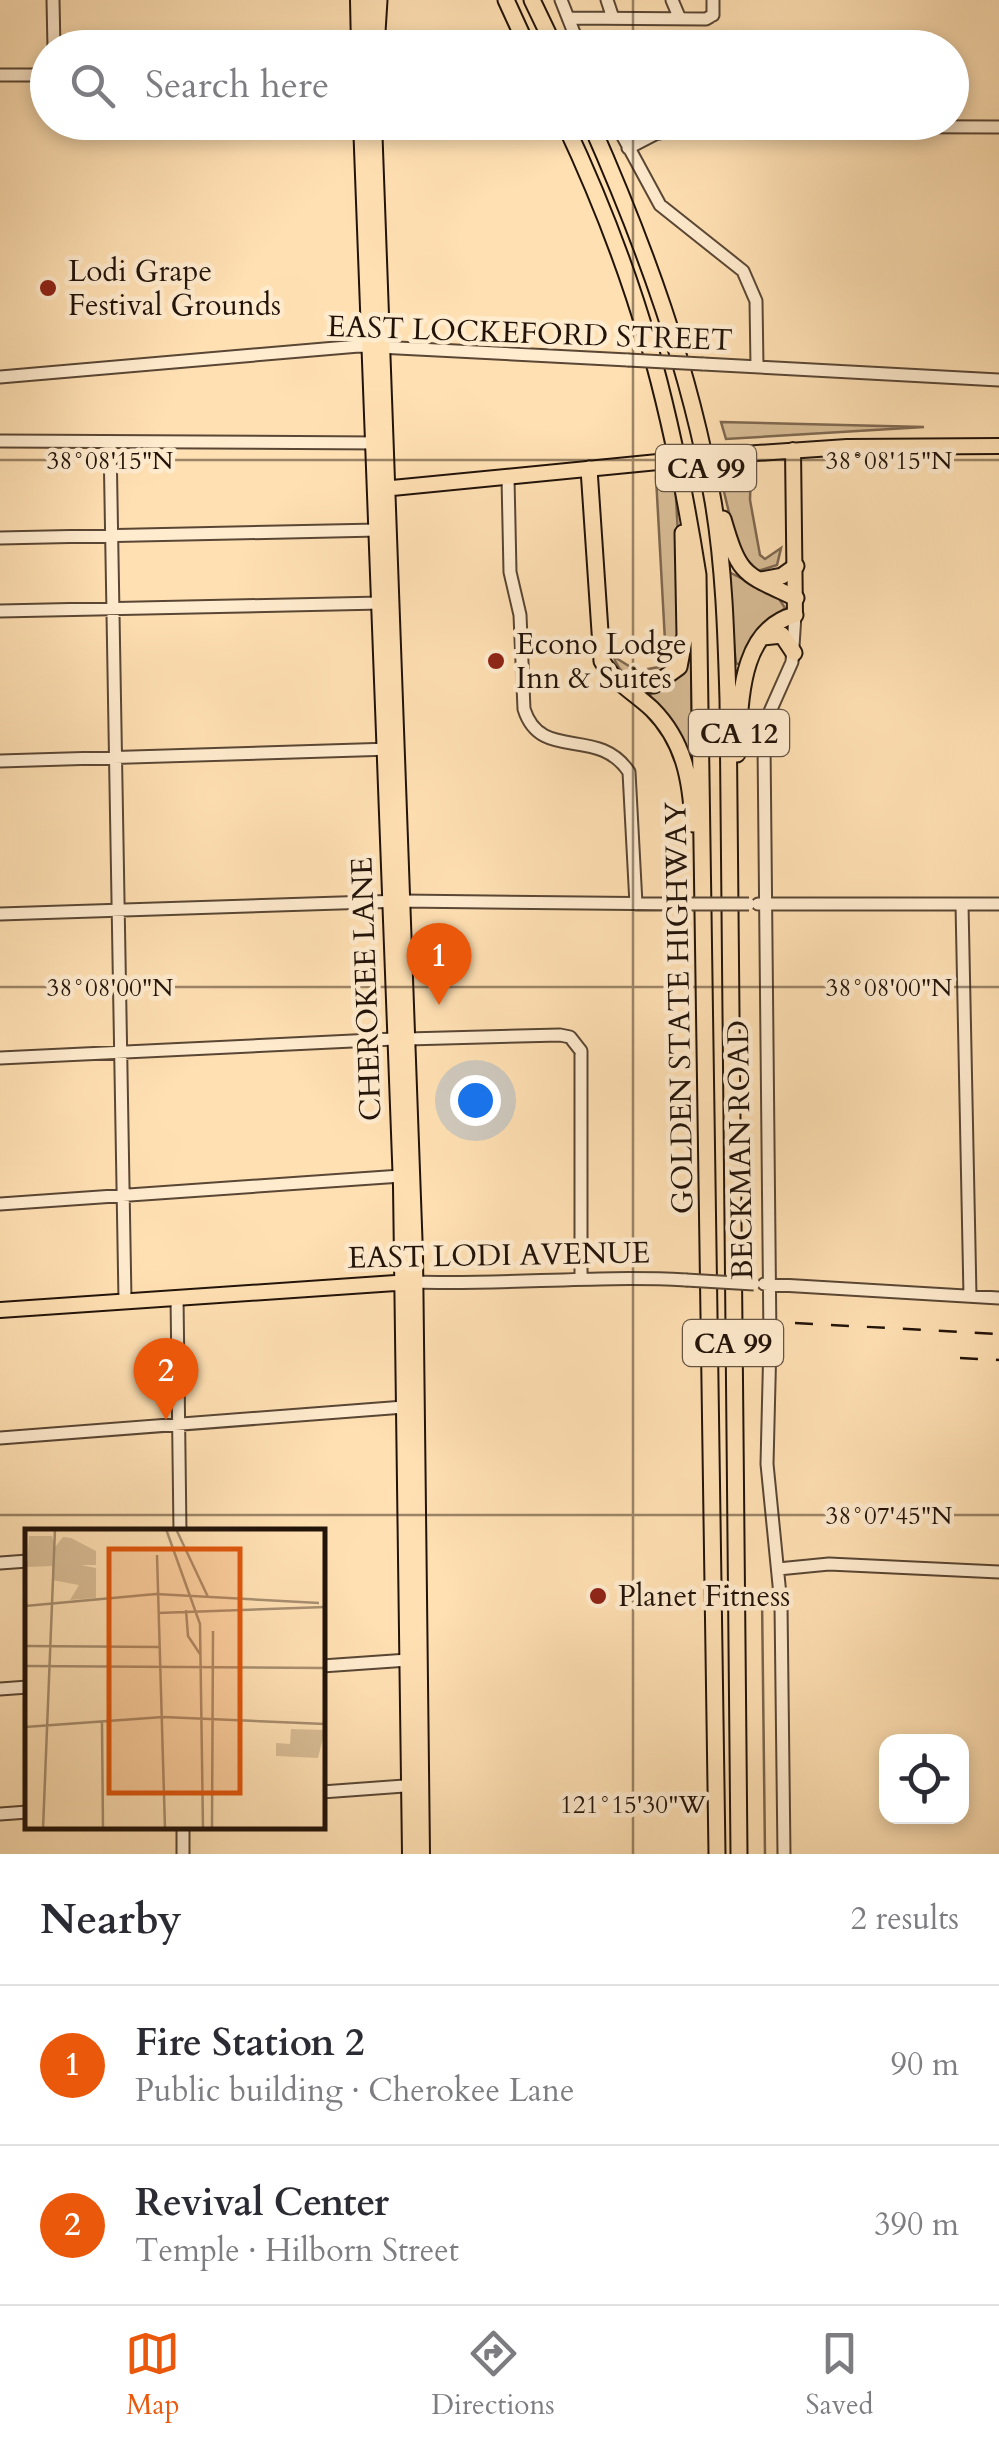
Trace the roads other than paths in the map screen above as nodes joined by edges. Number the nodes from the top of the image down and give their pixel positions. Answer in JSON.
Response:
{"nodes":[{"id":1,"x":53,"y":0,"type":"edge"},
{"id":2,"x":358,"y":0,"type":"edge"},
{"id":3,"x":369,"y":0,"type":"edge"},
{"id":4,"x":379,"y":0,"type":"edge"},
{"id":5,"x":506,"y":0,"type":"edge"},
{"id":6,"x":535,"y":0,"type":"edge"},
{"id":7,"x":561,"y":0,"type":"edge"},
{"id":8,"x":607,"y":0,"type":"edge"},
{"id":9,"x":672,"y":0,"type":"edge"},
{"id":10,"x":713,"y":0,"type":"edge"},
{"id":11,"x":568,"y":18,"type":"junction"},
{"id":12,"x":613,"y":18,"type":"junction"},
{"id":13,"x":680,"y":20,"type":"junction"},
{"id":14,"x":54,"y":30,"type":"edge"},
{"id":15,"x":359,"y":30,"type":"edge"},
{"id":16,"x":372,"y":30,"type":"edge"},
{"id":17,"x":375,"y":30,"type":"edge"},
{"id":18,"x":520,"y":30,"type":"edge"},
{"id":19,"x":545,"y":30,"type":"edge"},
{"id":20,"x":573,"y":30,"type":"edge"},
{"id":21,"x":0,"y":75,"type":"edge"},
{"id":22,"x":30,"y":75,"type":"edge"},
{"id":23,"x":969,"y":127,"type":"edge"},
{"id":24,"x":999,"y":127,"type":"edge"},
{"id":25,"x":362,"y":140,"type":"edge"},
{"id":26,"x":374,"y":140,"type":"edge"},
{"id":27,"x":572,"y":140,"type":"edge"},
{"id":28,"x":598,"y":140,"type":"edge"},
{"id":29,"x":624,"y":140,"type":"edge"},
{"id":30,"x":643,"y":140,"type":"edge"},
{"id":31,"x":628,"y":148,"type":"junction"},
{"id":32,"x":376,"y":347,"type":"junction"},
{"id":33,"x":756,"y":366,"type":"junction"},
{"id":34,"x":0,"y":376,"type":"edge"},
{"id":35,"x":999,"y":380,"type":"edge"},
{"id":36,"x":0,"y":441,"type":"edge"},
{"id":37,"x":110,"y":442,"type":"junction"},
{"id":38,"x":381,"y":443,"type":"junction"},
{"id":39,"x":999,"y":446,"type":"edge"},
{"id":40,"x":702,"y":448,"type":"junction"},
{"id":41,"x":825,"y":448,"type":"junction"},
{"id":42,"x":792,"y":450,"type":"junction"},
{"id":43,"x":589,"y":470,"type":"junction"},
{"id":44,"x":682,"y":474,"type":"junction"},
{"id":45,"x":508,"y":478,"type":"junction"},
{"id":46,"x":794,"y":483,"type":"junction"},
{"id":47,"x":383,"y":489,"type":"junction"},
{"id":48,"x":378,"y":530,"type":"junction"},
{"id":49,"x":110,"y":536,"type":"junction"},
{"id":50,"x":0,"y":538,"type":"edge"},
{"id":51,"x":796,"y":566,"type":"junction"},
{"id":52,"x":752,"y":578,"type":"junction"},
{"id":53,"x":381,"y":603,"type":"junction"},
{"id":54,"x":796,"y":606,"type":"junction"},
{"id":55,"x":111,"y":608,"type":"junction"},
{"id":56,"x":0,"y":611,"type":"edge"},
{"id":57,"x":762,"y":637,"type":"junction"},
{"id":58,"x":794,"y":652,"type":"junction"},
{"id":59,"x":620,"y":682,"type":"junction"},
{"id":60,"x":392,"y":749,"type":"junction"},
{"id":61,"x":115,"y":758,"type":"junction"},
{"id":62,"x":0,"y":761,"type":"edge"},
{"id":63,"x":728,"y":832,"type":"junction"},
{"id":64,"x":706,"y":896,"type":"junction"},
{"id":65,"x":396,"y":902,"type":"junction"},
{"id":66,"x":636,"y":904,"type":"junction"},
{"id":67,"x":764,"y":904,"type":"junction"},
{"id":68,"x":962,"y":904,"type":"junction"},
{"id":69,"x":999,"y":904,"type":"edge"},
{"id":70,"x":118,"y":911,"type":"junction"},
{"id":71,"x":0,"y":914,"type":"edge"},
{"id":72,"x":401,"y":1039,"type":"junction"},
{"id":73,"x":120,"y":1052,"type":"junction"},
{"id":74,"x":0,"y":1058,"type":"edge"},
{"id":75,"x":401,"y":1176,"type":"junction"},
{"id":76,"x":125,"y":1196,"type":"junction"},
{"id":77,"x":0,"y":1204,"type":"edge"},
{"id":78,"x":581,"y":1276,"type":"junction"},
{"id":79,"x":409,"y":1282,"type":"junction"},
{"id":80,"x":769,"y":1285,"type":"junction"},
{"id":81,"x":970,"y":1296,"type":"junction"},
{"id":82,"x":177,"y":1297,"type":"junction"},
{"id":83,"x":999,"y":1298,"type":"edge"},
{"id":84,"x":125,"y":1300,"type":"junction"},
{"id":85,"x":0,"y":1310,"type":"edge"},
{"id":86,"x":404,"y":1407,"type":"junction"},
{"id":87,"x":179,"y":1426,"type":"junction"},
{"id":88,"x":0,"y":1438,"type":"edge"},
{"id":89,"x":180,"y":1529,"type":"edge"},
{"id":90,"x":25,"y":1561,"type":"edge"},
{"id":91,"x":0,"y":1563,"type":"edge"},
{"id":92,"x":778,"y":1569,"type":"junction"},
{"id":93,"x":999,"y":1572,"type":"edge"},
{"id":94,"x":408,"y":1660,"type":"junction"},
{"id":95,"x":325,"y":1666,"type":"edge"},
{"id":96,"x":25,"y":1686,"type":"edge"},
{"id":97,"x":0,"y":1688,"type":"edge"},
{"id":98,"x":416,"y":1785,"type":"junction"},
{"id":99,"x":325,"y":1792,"type":"edge"},
{"id":100,"x":25,"y":1812,"type":"edge"},
{"id":101,"x":0,"y":1814,"type":"edge"},
{"id":102,"x":183,"y":1829,"type":"edge"},
{"id":103,"x":184,"y":1854,"type":"edge"},
{"id":104,"x":410,"y":1854,"type":"edge"},
{"id":105,"x":422,"y":1854,"type":"edge"},
{"id":106,"x":717,"y":1854,"type":"edge"},
{"id":107,"x":738,"y":1854,"type":"edge"},
{"id":108,"x":784,"y":1854,"type":"edge"}],
"edges":[{"from":1,"to":14,"type":"street"},
{"from":2,"to":15,"type":"main road"},
{"from":3,"to":16,"type":"main road"},
{"from":4,"to":17,"type":"highway"},
{"from":5,"to":18,"type":"highway"},
{"from":6,"to":19,"type":"highway"},
{"from":7,"to":11,"type":"street"},
{"from":8,"to":12,"type":"street"},
{"from":9,"to":13,"type":"street"},
{"from":10,"to":13,"type":"street"},
{"from":11,"to":12,"type":"street"},
{"from":11,"to":20,"type":"street"},
{"from":12,"to":13,"type":"street"},
{"from":21,"to":22,"type":"street"},
{"from":23,"to":24,"type":"street"},
{"from":25,"to":32,"type":"main road","name":"CHEROKEE LANE"},
{"from":26,"to":32,"type":"main road","name":"CHEROKEE LANE"},
{"from":27,"to":44,"type":"highway","name":"GOLDEN STATE HIGHWAY","number":"CA 99"},
{"from":28,"to":40,"type":"highway","name":"GOLDEN STATE HIGHWAY","number":"CA 99"},
{"from":29,"to":31,"type":"street"},
{"from":30,"to":31,"type":"street"},
{"from":31,"to":33,"type":"street"},
{"from":32,"to":33,"type":"street","name":"EAST LOCKEFORD STREET","bridge":true},
{"from":32,"to":34,"type":"street","name":"EAST LOCKEFORD STREET"},
{"from":32,"to":38,"type":"main road","name":"CHEROKEE LANE"},
{"from":33,"to":35,"type":"street","name":"EAST LOCKEFORD STREET"},
{"from":36,"to":37,"type":"street"},
{"from":37,"to":38,"type":"street"},
{"from":37,"to":49,"type":"street"},
{"from":38,"to":47,"type":"main road","name":"CHEROKEE LANE"},
{"from":39,"to":41,"type":"main road"},
{"from":40,"to":52,"type":"highway"},
{"from":40,"to":63,"type":"highway","name":"GOLDEN STATE HIGHWAY","number":"CA 99"},
{"from":41,"to":42,"type":"main road"},
{"from":41,"to":46,"type":"main road"},
{"from":42,"to":43,"type":"main road","bridge":true},
{"from":42,"to":46,"type":"main road","name":"BECKMAN ROAD"},
{"from":43,"to":45,"type":"main road"},
{"from":43,"to":59,"type":"highway"},
{"from":44,"to":59,"type":"highway"},
{"from":44,"to":64,"type":"highway","name":"GOLDEN STATE HIGHWAY","number":"CA 99"},
{"from":45,"to":47,"type":"main road"},
{"from":45,"to":66,"type":"street"},
{"from":46,"to":51,"type":"main road","name":"BECKMAN ROAD"},
{"from":47,"to":48,"type":"main road","name":"CHEROKEE LANE"},
{"from":47,"to":60,"type":"main road","name":"CHEROKEE LANE"},
{"from":48,"to":49,"type":"street"},
{"from":48,"to":53,"type":"main road","name":"CHEROKEE LANE"},
{"from":49,"to":50,"type":"street"},
{"from":49,"to":55,"type":"street"},
{"from":51,"to":52,"type":"highway"},
{"from":51,"to":54,"type":"main road","name":"BECKMAN ROAD"},
{"from":52,"to":54,"type":"highway"},
{"from":53,"to":55,"type":"street"},
{"from":53,"to":60,"type":"main road","name":"CHEROKEE LANE"},
{"from":54,"to":57,"type":"highway"},
{"from":54,"to":58,"type":"street","name":"BECKMAN ROAD"},
{"from":55,"to":56,"type":"street"},
{"from":55,"to":61,"type":"street"},
{"from":57,"to":58,"type":"highway"},
{"from":57,"to":63,"type":"highway","number":"CA 12"},
{"from":58,"to":67,"type":"street","name":"BECKMAN ROAD"},
{"from":59,"to":64,"type":"highway"},
{"from":60,"to":61,"type":"street"},
{"from":60,"to":65,"type":"main road","name":"CHEROKEE LANE"},
{"from":61,"to":62,"type":"street"},
{"from":61,"to":70,"type":"street"},
{"from":63,"to":107,"type":"highway","name":"GOLDEN STATE HIGHWAY","number":"CA 99"},
{"from":64,"to":106,"type":"highway","name":"GOLDEN STATE HIGHWAY","number":"CA 99"},
{"from":65,"to":66,"type":"street"},
{"from":65,"to":70,"type":"street"},
{"from":65,"to":72,"type":"main road","name":"CHEROKEE LANE"},
{"from":66,"to":67,"type":"street","bridge":true},
{"from":67,"to":68,"type":"street"},
{"from":67,"to":80,"type":"street","name":"BECKMAN ROAD"},
{"from":68,"to":69,"type":"street"},
{"from":68,"to":81,"type":"street"},
{"from":70,"to":71,"type":"street"},
{"from":70,"to":73,"type":"street"},
{"from":72,"to":73,"type":"street"},
{"from":72,"to":75,"type":"main road","name":"CHEROKEE LANE"},
{"from":72,"to":78,"type":"street"},
{"from":72,"to":79,"type":"main road","name":"CHEROKEE LANE"},
{"from":73,"to":74,"type":"street"},
{"from":73,"to":76,"type":"street"},
{"from":75,"to":76,"type":"street"},
{"from":75,"to":79,"type":"main road","name":"CHEROKEE LANE"},
{"from":76,"to":77,"type":"street"},
{"from":76,"to":84,"type":"street"},
{"from":78,"to":79,"type":"street","name":"EAST LODI AVENUE"},
{"from":78,"to":80,"type":"street","name":"EAST LODI AVENUE","bridge":true},
{"from":79,"to":82,"type":"main road","name":"EAST LODI AVENUE"},
{"from":79,"to":86,"type":"main road","name":"CHEROKEE LANE"},
{"from":79,"to":98,"type":"main road","name":"CHEROKEE LANE"},
{"from":80,"to":81,"type":"street","name":"EAST LODI AVENUE"},
{"from":80,"to":92,"type":"street","name":"BECKMAN ROAD"},
{"from":81,"to":83,"type":"street","name":"EAST LODI AVENUE"},
{"from":82,"to":84,"type":"main road","name":"EAST LODI AVENUE"},
{"from":82,"to":87,"type":"street"},
{"from":84,"to":85,"type":"main road","name":"EAST LODI AVENUE"},
{"from":86,"to":87,"type":"street"},
{"from":86,"to":94,"type":"main road","name":"CHEROKEE LANE"},
{"from":87,"to":88,"type":"street"},
{"from":87,"to":89,"type":"street"},
{"from":90,"to":91,"type":"street"},
{"from":92,"to":93,"type":"street"},
{"from":92,"to":108,"type":"street","name":"BECKMAN ROAD"},
{"from":94,"to":95,"type":"street"},
{"from":94,"to":98,"type":"main road","name":"CHEROKEE LANE"},
{"from":96,"to":97,"type":"street"},
{"from":98,"to":99,"type":"street"},
{"from":98,"to":104,"type":"main road","name":"CHEROKEE LANE"},
{"from":98,"to":105,"type":"main road","name":"CHEROKEE LANE"},
{"from":100,"to":101,"type":"street"},
{"from":102,"to":103,"type":"street"}]}
